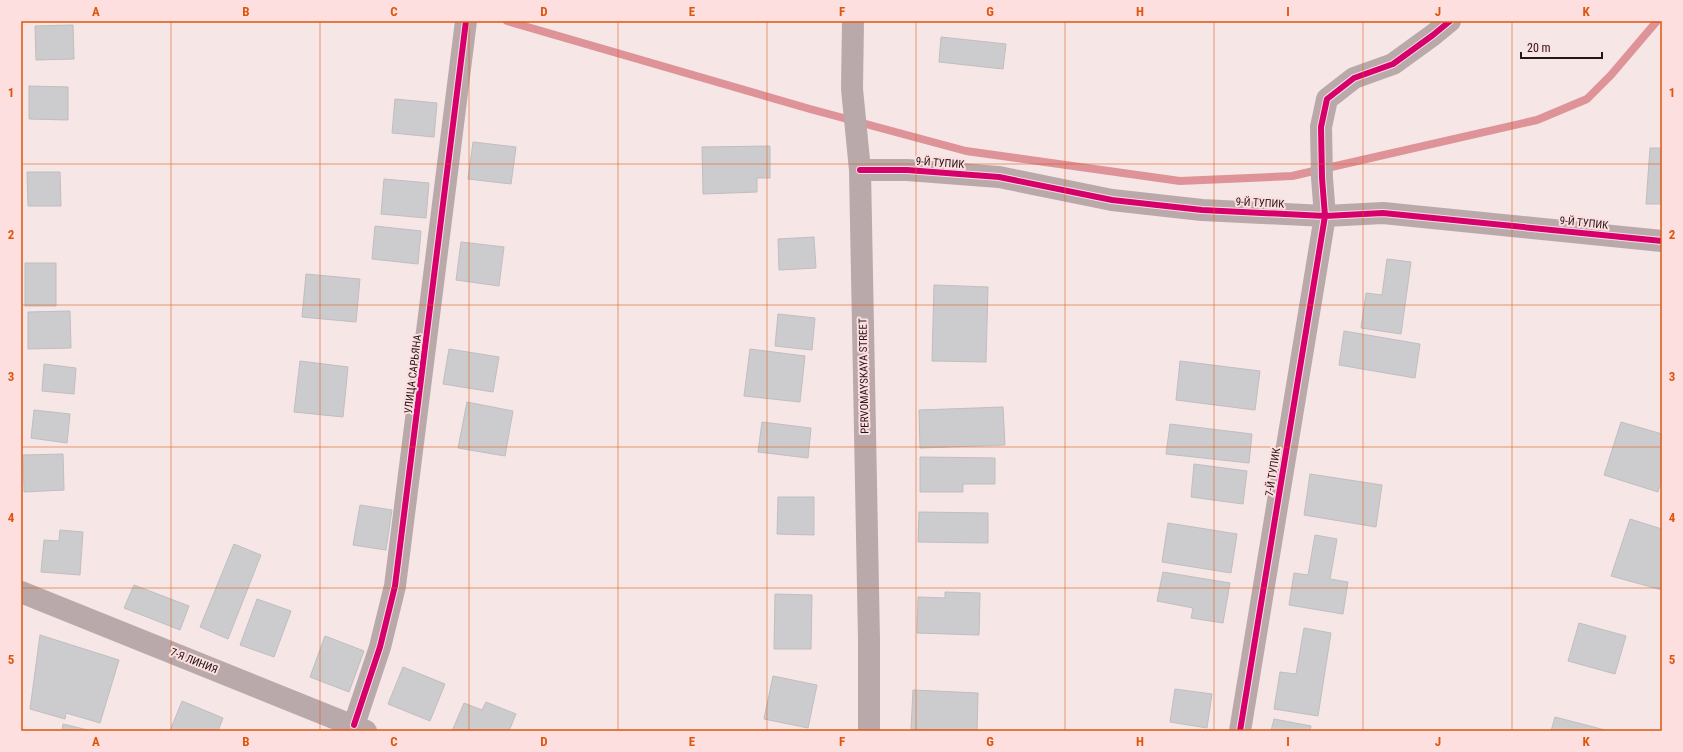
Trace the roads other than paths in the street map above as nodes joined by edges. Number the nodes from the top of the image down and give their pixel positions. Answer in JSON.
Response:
{"nodes":[{"id":1,"x":466,"y":21,"type":"edge"},
{"id":2,"x":853,"y":21,"type":"edge"},
{"id":3,"x":1450,"y":21,"type":"edge"},
{"id":4,"x":860,"y":170,"type":"junction"},
{"id":5,"x":1325,"y":216,"type":"junction"},
{"id":6,"x":1662,"y":241,"type":"edge"},
{"id":7,"x":21,"y":592,"type":"edge"},
{"id":8,"x":360,"y":728,"type":"edge"},
{"id":9,"x":869,"y":731,"type":"edge"},
{"id":10,"x":1240,"y":731,"type":"edge"}],
"edges":[{"from":1,"to":8,"type":"street","name":"УЛИЦА САРЬЯНА"},
{"from":2,"to":4,"type":"street","name":"PERVOMAYSKAYA STREET"},
{"from":3,"to":5,"type":"street","name":"7-Й ТУПИК"},
{"from":4,"to":5,"type":"street","name":"9-Й ТУПИК"},
{"from":4,"to":9,"type":"street","name":"PERVOMAYSKAYA STREET"},
{"from":5,"to":6,"type":"street","name":"9-Й ТУПИК"},
{"from":5,"to":10,"type":"street","name":"7-Й ТУПИК"},
{"from":7,"to":8,"type":"street","name":"7-Я ЛИНИЯ"}]}
